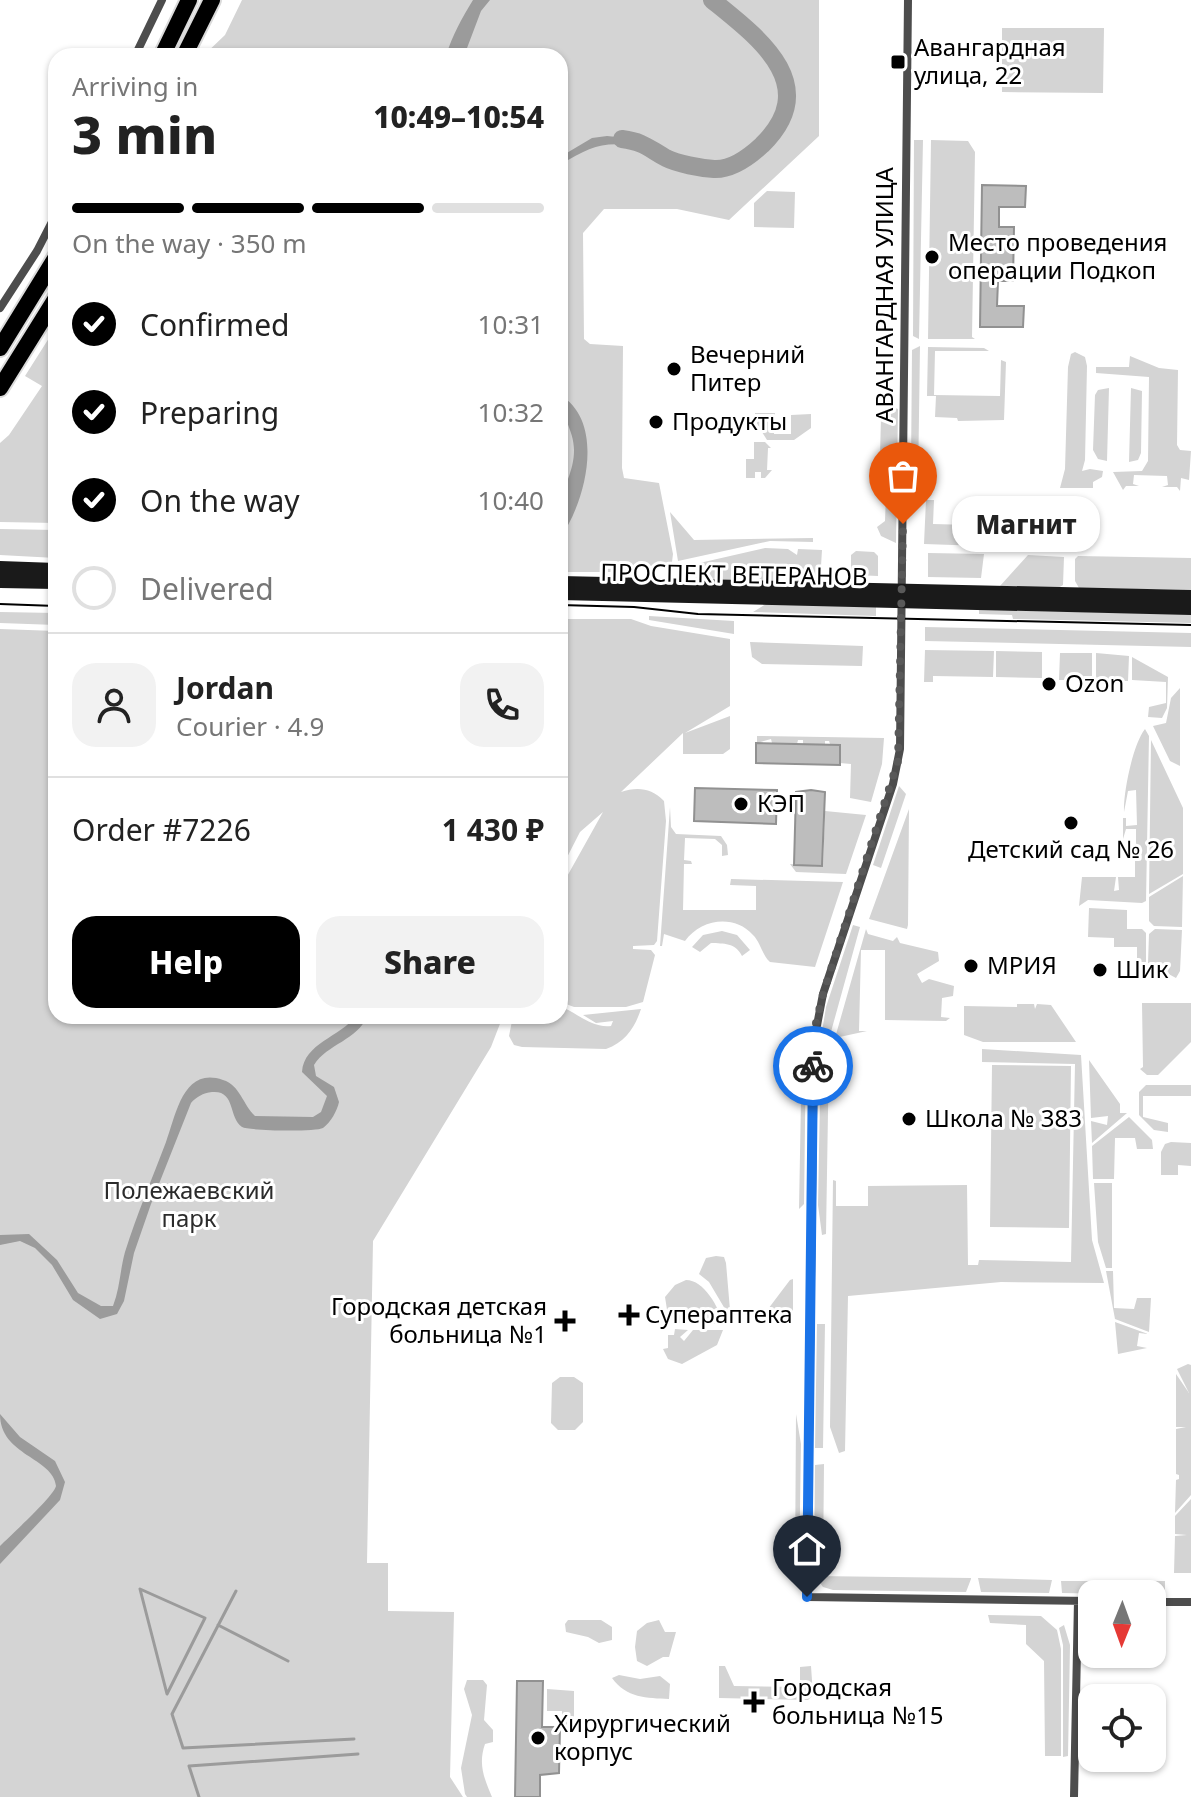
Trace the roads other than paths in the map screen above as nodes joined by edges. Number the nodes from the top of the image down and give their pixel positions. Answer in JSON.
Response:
{"nodes":[{"id":1,"x":162,"y":0,"type":"edge"},
{"id":2,"x":189,"y":0,"type":"edge"},
{"id":3,"x":212,"y":0,"type":"edge"},
{"id":4,"x":908,"y":0,"type":"edge"},
{"id":5,"x":139,"y":48,"type":"edge"},
{"id":6,"x":166,"y":48,"type":"edge"},
{"id":7,"x":188,"y":48,"type":"edge"},
{"id":8,"x":48,"y":230,"type":"edge"},
{"id":9,"x":48,"y":270,"type":"edge"},
{"id":10,"x":0,"y":308,"type":"edge"},
{"id":11,"x":48,"y":311,"type":"edge"},
{"id":12,"x":0,"y":348,"type":"edge"},
{"id":13,"x":0,"y":388,"type":"edge"},
{"id":14,"x":0,"y":568,"type":"edge"},
{"id":15,"x":48,"y":570,"type":"edge"},
{"id":16,"x":0,"y":581,"type":"edge"},
{"id":17,"x":48,"y":582,"type":"edge"},
{"id":18,"x":568,"y":588,"type":"edge"},
{"id":19,"x":902,"y":596,"type":"junction"},
{"id":20,"x":1191,"y":597,"type":"edge"},
{"id":21,"x":1191,"y":608,"type":"edge"},
{"id":22,"x":1078,"y":1601,"type":"joint"},
{"id":23,"x":1166,"y":1602,"type":"edge"},
{"id":24,"x":1191,"y":1602,"type":"edge"},
{"id":25,"x":1074,"y":1797,"type":"edge"}],
"edges":[{"from":1,"to":5,"type":"street"},
{"from":2,"to":6,"type":"main road"},
{"from":3,"to":7,"type":"main road"},
{"from":4,"to":19,"type":"street","name":"АВАНГАРДНАЯ УЛИЦА"},
{"from":8,"to":10,"type":"street"},
{"from":9,"to":12,"type":"main road"},
{"from":11,"to":13,"type":"main road"},
{"from":14,"to":15,"type":"main road"},
{"from":16,"to":17,"type":"main road"},
{"from":18,"to":19,"type":"main road","name":"ПРОСПЕКТ ВЕТЕРАНОВ"},
{"from":19,"to":20,"type":"main road","name":"ПРОСПЕКТ ВЕТЕРАНОВ"},
{"from":19,"to":21,"type":"main road","name":"ПРОСПЕКТ ВЕТЕРАНОВ"},
{"from":19,"to":22,"type":"street","name":"АВАНГАРДНАЯ УЛИЦА"},
{"from":22,"to":25,"type":"street"},
{"from":23,"to":24,"type":"street"}]}
